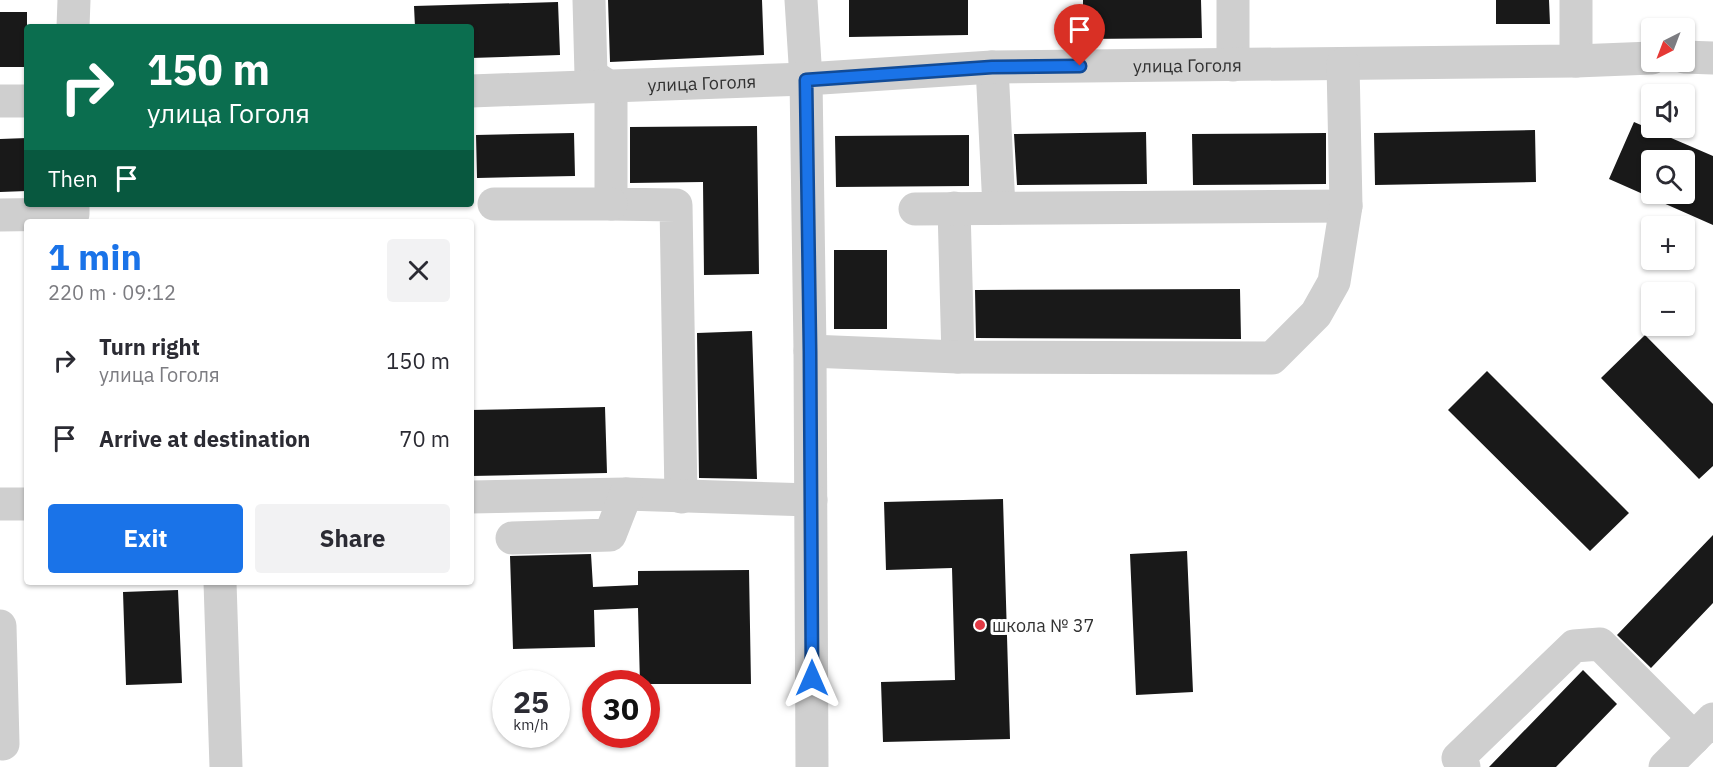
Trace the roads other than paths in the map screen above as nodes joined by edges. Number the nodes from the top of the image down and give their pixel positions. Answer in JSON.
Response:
{"nodes":[{"id":1,"x":74,"y":0,"type":"edge"},
{"id":2,"x":589,"y":0,"type":"edge"},
{"id":3,"x":801,"y":0,"type":"edge"},
{"id":4,"x":1233,"y":0,"type":"edge"},
{"id":5,"x":1576,"y":0,"type":"edge"},
{"id":6,"x":73,"y":24,"type":"edge"},
{"id":7,"x":1641,"y":58,"type":"edge"},
{"id":8,"x":1576,"y":61,"type":"junction"},
{"id":9,"x":1343,"y":64,"type":"junction"},
{"id":10,"x":1233,"y":65,"type":"junction"},
{"id":11,"x":992,"y":67,"type":"junction"},
{"id":12,"x":806,"y":80,"type":"junction"},
{"id":13,"x":611,"y":87,"type":"junction"},
{"id":14,"x":474,"y":91,"type":"edge"},
{"id":15,"x":0,"y":101,"type":"edge"},
{"id":16,"x":24,"y":101,"type":"edge"},
{"id":17,"x":494,"y":204,"type":"dead end"},
{"id":18,"x":611,"y":204,"type":"junction"},
{"id":19,"x":1346,"y":206,"type":"junction"},
{"id":20,"x":73,"y":207,"type":"edge"},
{"id":21,"x":954,"y":208,"type":"junction"},
{"id":22,"x":999,"y":208,"type":"junction"},
{"id":23,"x":915,"y":209,"type":"dead end"},
{"id":24,"x":0,"y":215,"type":"edge"},
{"id":25,"x":810,"y":351,"type":"junction"},
{"id":26,"x":958,"y":357,"type":"junction"},
{"id":27,"x":626,"y":494,"type":"junction"},
{"id":28,"x":474,"y":497,"type":"edge"},
{"id":29,"x":681,"y":497,"type":"junction"},
{"id":30,"x":811,"y":500,"type":"junction"},
{"id":31,"x":0,"y":504,"type":"edge"},
{"id":32,"x":24,"y":504,"type":"edge"},
{"id":33,"x":512,"y":538,"type":"dead end"},
{"id":34,"x":220,"y":585,"type":"edge"},
{"id":35,"x":0,"y":626,"type":"edge"},
{"id":36,"x":1704,"y":728,"type":"edge"},
{"id":37,"x":3,"y":744,"type":"dead end"},
{"id":38,"x":225,"y":767,"type":"edge"},
{"id":39,"x":812,"y":767,"type":"edge"},
{"id":40,"x":1464,"y":767,"type":"edge"},
{"id":41,"x":1665,"y":767,"type":"edge"}],
"edges":[{"from":1,"to":6,"type":"street"},
{"from":2,"to":13,"type":"street"},
{"from":3,"to":12,"type":"street"},
{"from":4,"to":10,"type":"street"},
{"from":5,"to":8,"type":"street"},
{"from":7,"to":8,"type":"street","name":"улица Гоголя"},
{"from":8,"to":9,"type":"street","name":"улица Гоголя"},
{"from":9,"to":10,"type":"street","name":"улица Гоголя"},
{"from":9,"to":19,"type":"street"},
{"from":10,"to":11,"type":"street","name":"улица Гоголя"},
{"from":11,"to":12,"type":"street","name":"улица Гоголя"},
{"from":11,"to":22,"type":"street"},
{"from":12,"to":13,"type":"street","name":"улица Гоголя"},
{"from":12,"to":25,"type":"street"},
{"from":13,"to":14,"type":"street","name":"улица Гоголя"},
{"from":13,"to":18,"type":"street"},
{"from":15,"to":16,"type":"street"},
{"from":17,"to":18,"type":"street"},
{"from":18,"to":29,"type":"street"},
{"from":19,"to":22,"type":"street"},
{"from":19,"to":26,"type":"street"},
{"from":20,"to":24,"type":"street"},
{"from":21,"to":22,"type":"street"},
{"from":21,"to":23,"type":"street"},
{"from":21,"to":26,"type":"street"},
{"from":25,"to":26,"type":"street"},
{"from":25,"to":30,"type":"street"},
{"from":27,"to":28,"type":"street"},
{"from":27,"to":29,"type":"street"},
{"from":27,"to":33,"type":"street"},
{"from":29,"to":30,"type":"street"},
{"from":30,"to":39,"type":"street"},
{"from":31,"to":32,"type":"street"},
{"from":34,"to":38,"type":"street"},
{"from":35,"to":37,"type":"street"},
{"from":36,"to":40,"type":"street"},
{"from":36,"to":41,"type":"street"}]}
